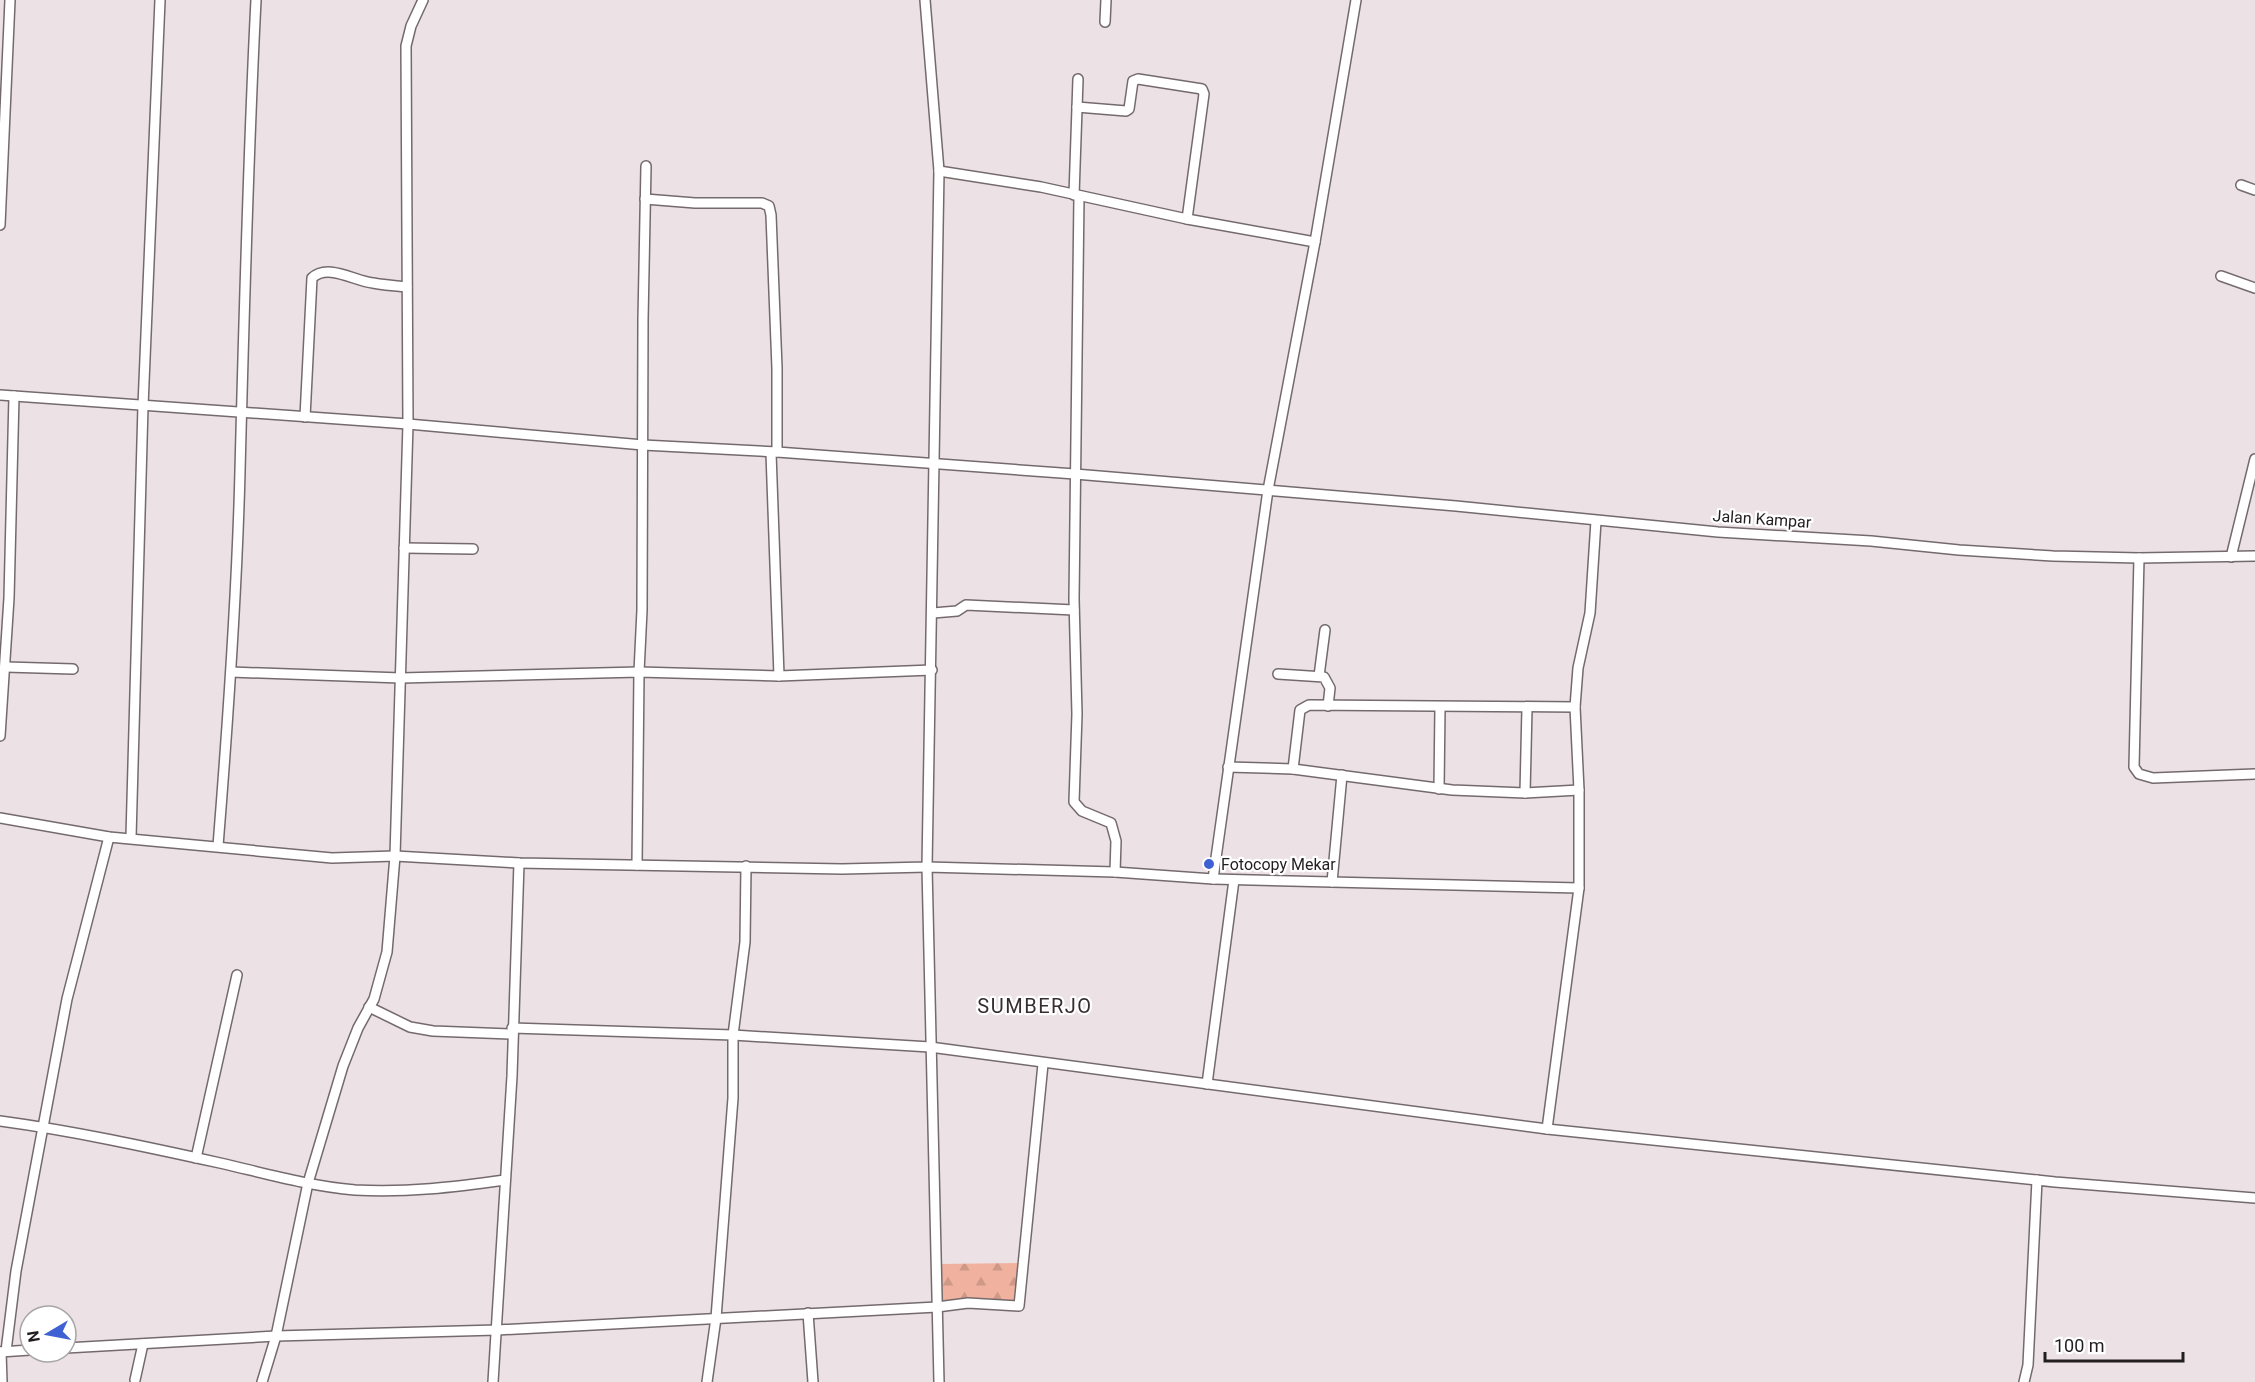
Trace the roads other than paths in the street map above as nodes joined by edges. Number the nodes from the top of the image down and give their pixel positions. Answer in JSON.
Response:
{"nodes":[{"id":1,"x":9,"y":0,"type":"edge"},
{"id":2,"x":160,"y":0,"type":"edge"},
{"id":3,"x":256,"y":0,"type":"edge"},
{"id":4,"x":423,"y":0,"type":"edge"},
{"id":5,"x":925,"y":0,"type":"edge"},
{"id":6,"x":1106,"y":0,"type":"edge"},
{"id":7,"x":1356,"y":0,"type":"edge"},
{"id":8,"x":1105,"y":22,"type":"dead end"},
{"id":9,"x":1078,"y":80,"type":"dead end"},
{"id":10,"x":1077,"y":107,"type":"junction"},
{"id":11,"x":646,"y":166,"type":"dead end"},
{"id":12,"x":939,"y":171,"type":"junction"},
{"id":13,"x":2241,"y":185,"type":"dead end"},
{"id":14,"x":2255,"y":190,"type":"edge"},
{"id":15,"x":645,"y":199,"type":"junction"},
{"id":16,"x":1077,"y":199,"type":"junction"},
{"id":17,"x":1187,"y":219,"type":"junction"},
{"id":18,"x":0,"y":225,"type":"edge"},
{"id":19,"x":1316,"y":242,"type":"junction"},
{"id":20,"x":2221,"y":276,"type":"dead end"},
{"id":21,"x":407,"y":286,"type":"junction"},
{"id":22,"x":2255,"y":288,"type":"edge"},
{"id":23,"x":0,"y":395,"type":"edge"},
{"id":24,"x":14,"y":396,"type":"junction"},
{"id":25,"x":143,"y":406,"type":"junction"},
{"id":26,"x":240,"y":412,"type":"junction"},
{"id":27,"x":305,"y":417,"type":"junction"},
{"id":28,"x":408,"y":424,"type":"junction"},
{"id":29,"x":643,"y":445,"type":"junction"},
{"id":30,"x":774,"y":452,"type":"junction"},
{"id":31,"x":2255,"y":459,"type":"edge"},
{"id":32,"x":936,"y":463,"type":"junction"},
{"id":33,"x":1075,"y":474,"type":"junction"},
{"id":34,"x":1268,"y":490,"type":"junction"},
{"id":35,"x":1596,"y":521,"type":"junction"},
{"id":36,"x":0,"y":546,"type":"edge"},
{"id":37,"x":10,"y":547,"type":"junction"},
{"id":38,"x":404,"y":548,"type":"junction"},
{"id":39,"x":473,"y":549,"type":"dead end"},
{"id":40,"x":2255,"y":556,"type":"edge"},
{"id":41,"x":2231,"y":557,"type":"junction"},
{"id":42,"x":2139,"y":558,"type":"junction"},
{"id":43,"x":1074,"y":610,"type":"junction"},
{"id":44,"x":933,"y":613,"type":"junction"},
{"id":45,"x":1325,"y":630,"type":"dead end"},
{"id":46,"x":6,"y":667,"type":"junction"},
{"id":47,"x":73,"y":669,"type":"dead end"},
{"id":48,"x":932,"y":670,"type":"junction"},
{"id":49,"x":231,"y":672,"type":"junction"},
{"id":50,"x":639,"y":672,"type":"junction"},
{"id":51,"x":1278,"y":674,"type":"dead end"},
{"id":52,"x":779,"y":676,"type":"junction"},
{"id":53,"x":1319,"y":676,"type":"junction"},
{"id":54,"x":401,"y":678,"type":"junction"},
{"id":55,"x":1328,"y":706,"type":"junction"},
{"id":56,"x":1440,"y":707,"type":"junction"},
{"id":57,"x":1575,"y":707,"type":"junction"},
{"id":58,"x":1527,"y":708,"type":"junction"},
{"id":59,"x":0,"y":736,"type":"edge"},
{"id":60,"x":1228,"y":767,"type":"junction"},
{"id":61,"x":1293,"y":769,"type":"junction"},
{"id":62,"x":2255,"y":774,"type":"edge"},
{"id":63,"x":1342,"y":775,"type":"junction"},
{"id":64,"x":1439,"y":789,"type":"junction"},
{"id":65,"x":1579,"y":790,"type":"junction"},
{"id":66,"x":1525,"y":793,"type":"junction"},
{"id":67,"x":0,"y":818,"type":"edge"},
{"id":68,"x":110,"y":837,"type":"junction"},
{"id":69,"x":131,"y":837,"type":"junction"},
{"id":70,"x":218,"y":846,"type":"junction"},
{"id":71,"x":395,"y":856,"type":"junction"},
{"id":72,"x":519,"y":862,"type":"junction"},
{"id":73,"x":637,"y":865,"type":"junction"},
{"id":74,"x":746,"y":866,"type":"junction"},
{"id":75,"x":927,"y":867,"type":"junction"},
{"id":76,"x":1115,"y":872,"type":"junction"},
{"id":77,"x":1213,"y":879,"type":"junction"},
{"id":78,"x":1234,"y":880,"type":"junction"},
{"id":79,"x":1332,"y":882,"type":"junction"},
{"id":80,"x":1579,"y":888,"type":"junction"},
{"id":81,"x":237,"y":975,"type":"dead end"},
{"id":82,"x":371,"y":1003,"type":"junction"},
{"id":83,"x":512,"y":1031,"type":"junction"},
{"id":84,"x":733,"y":1035,"type":"junction"},
{"id":85,"x":930,"y":1047,"type":"junction"},
{"id":86,"x":1043,"y":1064,"type":"junction"},
{"id":87,"x":1207,"y":1084,"type":"junction"},
{"id":88,"x":0,"y":1121,"type":"edge"},
{"id":89,"x":43,"y":1127,"type":"junction"},
{"id":90,"x":1547,"y":1129,"type":"junction"},
{"id":91,"x":196,"y":1158,"type":"junction"},
{"id":92,"x":505,"y":1180,"type":"junction"},
{"id":93,"x":2037,"y":1180,"type":"junction"},
{"id":94,"x":308,"y":1183,"type":"junction"},
{"id":95,"x":2255,"y":1198,"type":"edge"},
{"id":96,"x":938,"y":1307,"type":"junction"},
{"id":97,"x":808,"y":1313,"type":"junction"},
{"id":98,"x":716,"y":1318,"type":"junction"},
{"id":99,"x":497,"y":1330,"type":"junction"},
{"id":100,"x":276,"y":1336,"type":"junction"},
{"id":101,"x":143,"y":1344,"type":"junction"},
{"id":102,"x":78,"y":1347,"type":"edge"},
{"id":103,"x":18,"y":1351,"type":"edge"},
{"id":104,"x":3,"y":1352,"type":"edge"},
{"id":105,"x":135,"y":1380,"type":"dead end"},
{"id":106,"x":2,"y":1382,"type":"edge"},
{"id":107,"x":262,"y":1382,"type":"edge"},
{"id":108,"x":493,"y":1382,"type":"edge"},
{"id":109,"x":707,"y":1382,"type":"edge"},
{"id":110,"x":813,"y":1382,"type":"edge"},
{"id":111,"x":939,"y":1382,"type":"edge"},
{"id":112,"x":2024,"y":1382,"type":"edge"}],
"edges":[{"from":1,"to":18,"type":"street"},
{"from":2,"to":25,"type":"street"},
{"from":3,"to":26,"type":"street"},
{"from":4,"to":21,"type":"street"},
{"from":5,"to":12,"type":"street"},
{"from":6,"to":8,"type":"street"},
{"from":7,"to":19,"type":"street"},
{"from":9,"to":10,"type":"street"},
{"from":10,"to":16,"type":"street"},
{"from":10,"to":17,"type":"street"},
{"from":11,"to":15,"type":"street"},
{"from":12,"to":16,"type":"street"},
{"from":12,"to":32,"type":"street"},
{"from":13,"to":14,"type":"street"},
{"from":15,"to":29,"type":"street"},
{"from":15,"to":30,"type":"street"},
{"from":16,"to":17,"type":"street"},
{"from":16,"to":33,"type":"street"},
{"from":17,"to":19,"type":"street"},
{"from":19,"to":34,"type":"street"},
{"from":20,"to":22,"type":"street"},
{"from":21,"to":27,"type":"street"},
{"from":21,"to":28,"type":"street"},
{"from":23,"to":24,"type":"street","name":"Jalan Kampar"},
{"from":24,"to":25,"type":"street","name":"Jalan Kampar"},
{"from":24,"to":37,"type":"street"},
{"from":25,"to":26,"type":"street","name":"Jalan Kampar"},
{"from":25,"to":69,"type":"street"},
{"from":26,"to":27,"type":"street","name":"Jalan Kampar"},
{"from":26,"to":49,"type":"street"},
{"from":27,"to":28,"type":"street","name":"Jalan Kampar"},
{"from":28,"to":29,"type":"street","name":"Jalan Kampar"},
{"from":28,"to":38,"type":"street"},
{"from":29,"to":30,"type":"street","name":"Jalan Kampar"},
{"from":29,"to":50,"type":"street"},
{"from":30,"to":32,"type":"street","name":"Jalan Kampar"},
{"from":30,"to":52,"type":"street"},
{"from":31,"to":41,"type":"street"},
{"from":32,"to":33,"type":"street","name":"Jalan Kampar"},
{"from":32,"to":44,"type":"street"},
{"from":33,"to":34,"type":"street","name":"Jalan Kampar"},
{"from":33,"to":43,"type":"street"},
{"from":34,"to":35,"type":"street","name":"Jalan Kampar"},
{"from":34,"to":60,"type":"street"},
{"from":35,"to":42,"type":"street","name":"Jalan Kampar"},
{"from":35,"to":57,"type":"street"},
{"from":36,"to":37,"type":"street"},
{"from":37,"to":46,"type":"street"},
{"from":38,"to":39,"type":"street"},
{"from":38,"to":54,"type":"street"},
{"from":40,"to":41,"type":"street","name":"Jalan Kampar"},
{"from":41,"to":42,"type":"street","name":"Jalan Kampar"},
{"from":42,"to":62,"type":"street"},
{"from":43,"to":44,"type":"street"},
{"from":43,"to":76,"type":"street"},
{"from":44,"to":48,"type":"street"},
{"from":45,"to":53,"type":"street"},
{"from":46,"to":47,"type":"street"},
{"from":46,"to":59,"type":"street"},
{"from":48,"to":52,"type":"street"},
{"from":48,"to":75,"type":"street"},
{"from":49,"to":54,"type":"street"},
{"from":49,"to":70,"type":"street"},
{"from":50,"to":52,"type":"street"},
{"from":50,"to":54,"type":"street"},
{"from":50,"to":73,"type":"street"},
{"from":51,"to":53,"type":"street"},
{"from":53,"to":55,"type":"street"},
{"from":54,"to":71,"type":"street"},
{"from":55,"to":56,"type":"street"},
{"from":55,"to":61,"type":"street"},
{"from":56,"to":58,"type":"street"},
{"from":56,"to":64,"type":"street"},
{"from":57,"to":58,"type":"street"},
{"from":57,"to":65,"type":"street"},
{"from":58,"to":66,"type":"street"},
{"from":60,"to":61,"type":"street"},
{"from":60,"to":77,"type":"street"},
{"from":61,"to":63,"type":"street"},
{"from":63,"to":64,"type":"street"},
{"from":63,"to":79,"type":"street"},
{"from":64,"to":66,"type":"street"},
{"from":65,"to":66,"type":"street"},
{"from":65,"to":80,"type":"street"},
{"from":67,"to":68,"type":"street"},
{"from":68,"to":69,"type":"street"},
{"from":68,"to":89,"type":"street"},
{"from":69,"to":70,"type":"street"},
{"from":70,"to":71,"type":"street"},
{"from":71,"to":72,"type":"street"},
{"from":71,"to":82,"type":"street"},
{"from":72,"to":73,"type":"street"},
{"from":72,"to":83,"type":"street"},
{"from":73,"to":74,"type":"street"},
{"from":74,"to":75,"type":"street"},
{"from":74,"to":84,"type":"street"},
{"from":75,"to":76,"type":"street"},
{"from":75,"to":85,"type":"street"},
{"from":76,"to":77,"type":"street"},
{"from":77,"to":78,"type":"street"},
{"from":78,"to":79,"type":"street"},
{"from":78,"to":87,"type":"street"},
{"from":79,"to":80,"type":"street"},
{"from":80,"to":90,"type":"street"},
{"from":81,"to":91,"type":"street"},
{"from":82,"to":83,"type":"street"},
{"from":82,"to":94,"type":"street"},
{"from":83,"to":84,"type":"street"},
{"from":83,"to":92,"type":"street"},
{"from":84,"to":85,"type":"street"},
{"from":84,"to":98,"type":"street"},
{"from":85,"to":86,"type":"street"},
{"from":85,"to":96,"type":"street"},
{"from":86,"to":87,"type":"street"},
{"from":86,"to":96,"type":"street"},
{"from":87,"to":90,"type":"street"},
{"from":88,"to":89,"type":"street"},
{"from":89,"to":91,"type":"street"},
{"from":89,"to":104,"type":"street"},
{"from":90,"to":93,"type":"street"},
{"from":91,"to":94,"type":"street"},
{"from":92,"to":94,"type":"street"},
{"from":92,"to":99,"type":"street"},
{"from":93,"to":95,"type":"street"},
{"from":93,"to":112,"type":"street"},
{"from":94,"to":100,"type":"street"},
{"from":96,"to":97,"type":"street"},
{"from":96,"to":111,"type":"street"},
{"from":97,"to":98,"type":"street"},
{"from":97,"to":110,"type":"street"},
{"from":98,"to":99,"type":"street"},
{"from":98,"to":109,"type":"street"},
{"from":99,"to":100,"type":"street"},
{"from":99,"to":108,"type":"street"},
{"from":100,"to":101,"type":"street"},
{"from":100,"to":107,"type":"street"},
{"from":101,"to":102,"type":"street"},
{"from":101,"to":105,"type":"street"},
{"from":103,"to":104,"type":"street"},
{"from":104,"to":106,"type":"street"}]}
